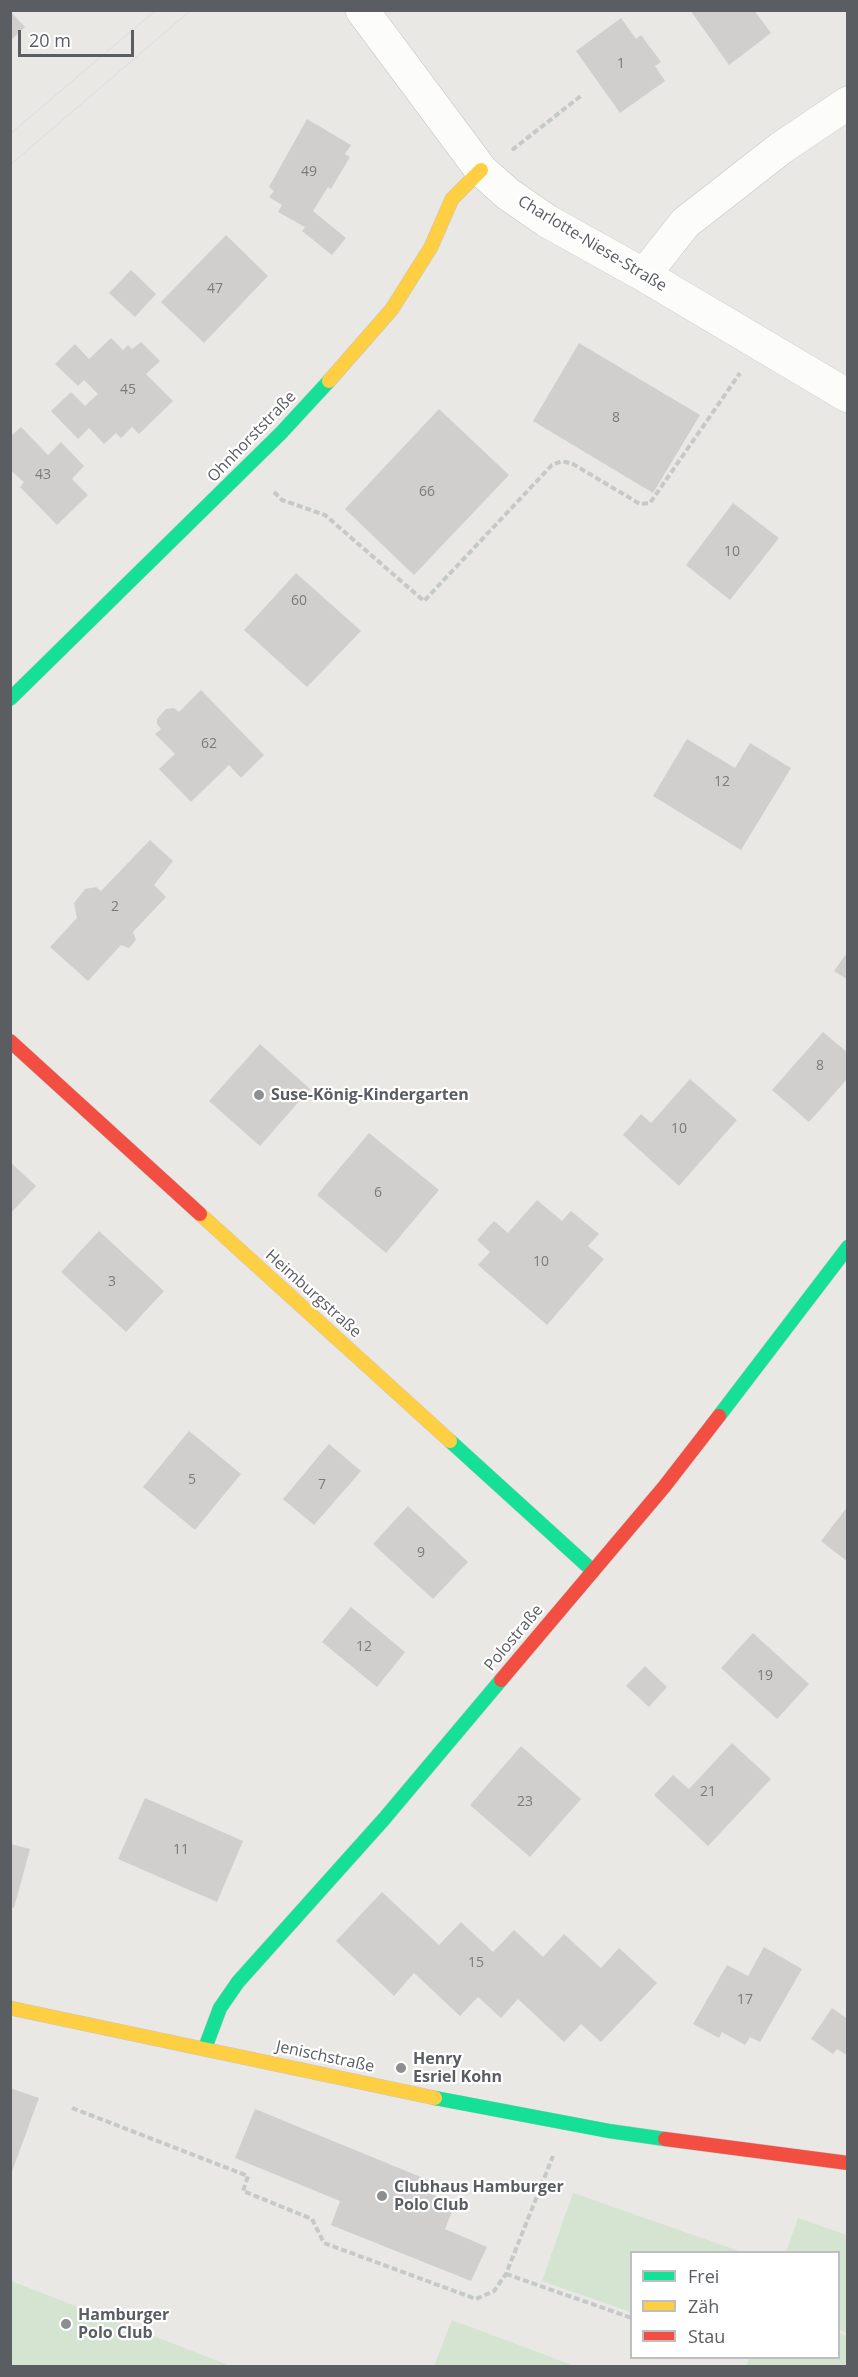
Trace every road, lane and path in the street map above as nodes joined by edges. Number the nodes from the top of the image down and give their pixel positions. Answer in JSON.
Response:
{"nodes":[{"id":1,"x":362,"y":10,"type":"edge"},
{"id":2,"x":582,"y":95,"type":"dead end"},
{"id":3,"x":848,"y":103,"type":"edge"},
{"id":4,"x":510,"y":152,"type":"dead end"},
{"id":5,"x":481,"y":170,"type":"junction"},
{"id":6,"x":644,"y":275,"type":"junction"},
{"id":7,"x":746,"y":365,"type":"dead end"},
{"id":8,"x":848,"y":396,"type":"edge"},
{"id":9,"x":268,"y":487,"type":"dead end"},
{"id":10,"x":10,"y":699,"type":"edge"},
{"id":11,"x":10,"y":1041,"type":"edge"},
{"id":12,"x":848,"y":1247,"type":"edge"},
{"id":13,"x":593,"y":1571,"type":"junction"},
{"id":14,"x":10,"y":2008,"type":"edge"},
{"id":15,"x":205,"y":2048,"type":"junction"},
{"id":16,"x":72,"y":2108,"type":"dead end"},
{"id":17,"x":557,"y":2147,"type":"dead end"},
{"id":18,"x":848,"y":2163,"type":"edge"},
{"id":19,"x":506,"y":2274,"type":"junction"},
{"id":20,"x":630,"y":2317,"type":"edge"}],
"edges":[{"from":1,"to":5,"type":"street","name":"Charlotte-Niese-Straße"},
{"from":2,"to":4,"type":"path"},
{"from":3,"to":6,"type":"street"},
{"from":5,"to":6,"type":"street","name":"Charlotte-Niese-Straße"},
{"from":5,"to":10,"type":"street","name":"Ohnhorststraße"},
{"from":6,"to":8,"type":"street","name":"Charlotte-Niese-Straße"},
{"from":7,"to":9,"type":"path"},
{"from":11,"to":13,"type":"street","name":"Heimburgstraße"},
{"from":12,"to":13,"type":"street","name":"Polostraße"},
{"from":13,"to":15,"type":"street","name":"Polostraße"},
{"from":14,"to":15,"type":"street","name":"Jenischstraße"},
{"from":15,"to":18,"type":"street","name":"Jenischstraße"},
{"from":16,"to":19,"type":"path"},
{"from":17,"to":19,"type":"path"},
{"from":19,"to":20,"type":"path"}]}
